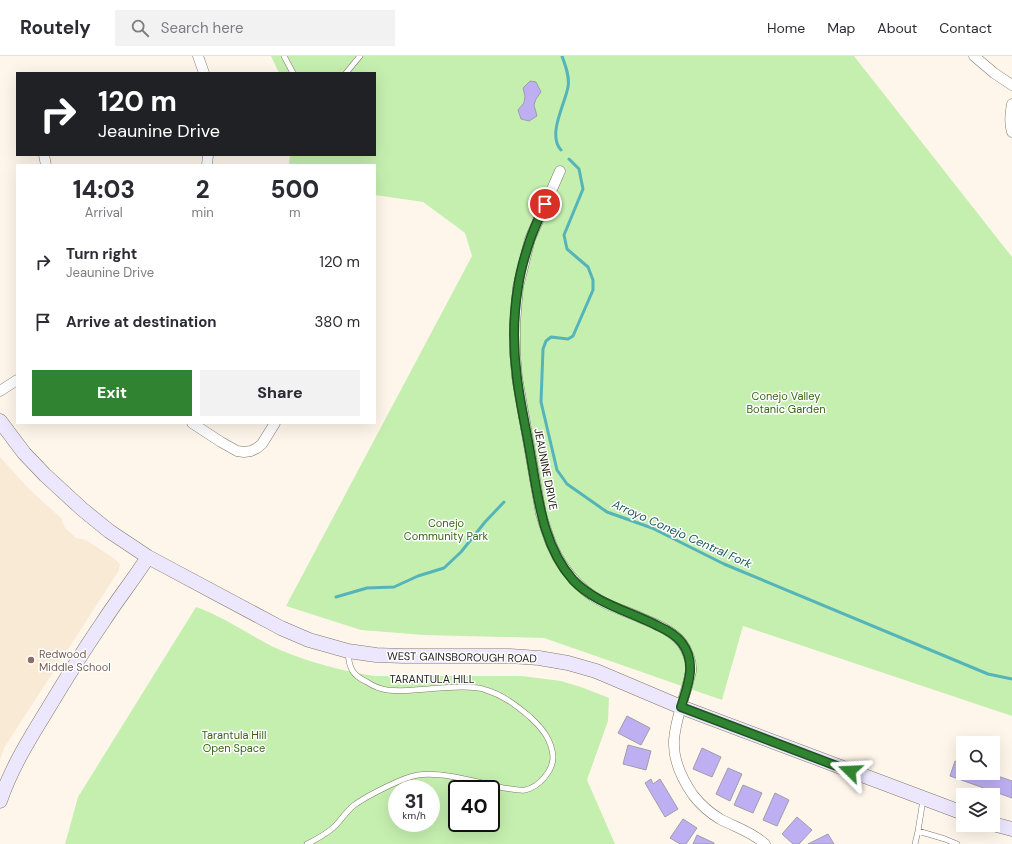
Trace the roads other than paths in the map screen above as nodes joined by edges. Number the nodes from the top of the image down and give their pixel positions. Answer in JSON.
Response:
{"nodes":[{"id":1,"x":198,"y":56,"type":"edge"},
{"id":2,"x":284,"y":56,"type":"edge"},
{"id":3,"x":360,"y":56,"type":"edge"},
{"id":4,"x":974,"y":56,"type":"edge"},
{"id":5,"x":204,"y":72,"type":"edge"},
{"id":6,"x":292,"y":72,"type":"edge"},
{"id":7,"x":347,"y":72,"type":"edge"},
{"id":8,"x":1012,"y":86,"type":"edge"},
{"id":9,"x":1012,"y":104,"type":"edge"},
{"id":10,"x":1012,"y":132,"type":"edge"},
{"id":11,"x":560,"y":171,"type":"dead end"},
{"id":12,"x":16,"y":381,"type":"edge"},
{"id":13,"x":0,"y":391,"type":"edge"},
{"id":14,"x":0,"y":421,"type":"edge"},
{"id":15,"x":194,"y":424,"type":"edge"},
{"id":16,"x":274,"y":424,"type":"edge"},
{"id":17,"x":148,"y":557,"type":"junction"},
{"id":18,"x":348,"y":651,"type":"junction"},
{"id":19,"x":681,"y":707,"type":"junction"},
{"id":20,"x":923,"y":798,"type":"junction"},
{"id":21,"x":0,"y":801,"type":"edge"},
{"id":22,"x":956,"y":810,"type":"edge"},
{"id":23,"x":1000,"y":826,"type":"edge"},
{"id":24,"x":1012,"y":829,"type":"edge"},
{"id":25,"x":918,"y":831,"type":"junction"},
{"id":26,"x":307,"y":844,"type":"edge"},
{"id":27,"x":765,"y":844,"type":"edge"},
{"id":28,"x":915,"y":844,"type":"edge"},
{"id":29,"x":957,"y":844,"type":"edge"}],
"edges":[{"from":1,"to":5,"type":"street"},
{"from":2,"to":6,"type":"lane"},
{"from":3,"to":7,"type":"lane"},
{"from":4,"to":8,"type":"street"},
{"from":9,"to":10,"type":"street"},
{"from":11,"to":19,"type":"street","name":"JEAUNINE DRIVE"},
{"from":12,"to":13,"type":"street"},
{"from":14,"to":17,"type":"street","name":"WEST GAINSBOROUGH ROAD"},
{"from":15,"to":16,"type":"street"},
{"from":17,"to":18,"type":"street","name":"WEST GAINSBOROUGH ROAD"},
{"from":17,"to":21,"type":"street"},
{"from":18,"to":19,"type":"street","name":"WEST GAINSBOROUGH ROAD"},
{"from":18,"to":26,"type":"lane","name":"TARANTULA HILL"},
{"from":19,"to":20,"type":"street","name":"WEST GAINSBOROUGH ROAD"},
{"from":19,"to":27,"type":"street","name":"JEAUNINE DRIVE"},
{"from":20,"to":22,"type":"street","name":"WEST GAINSBOROUGH ROAD"},
{"from":20,"to":25,"type":"lane"},
{"from":23,"to":24,"type":"street"},
{"from":25,"to":28,"type":"lane"},
{"from":25,"to":29,"type":"lane"}]}
